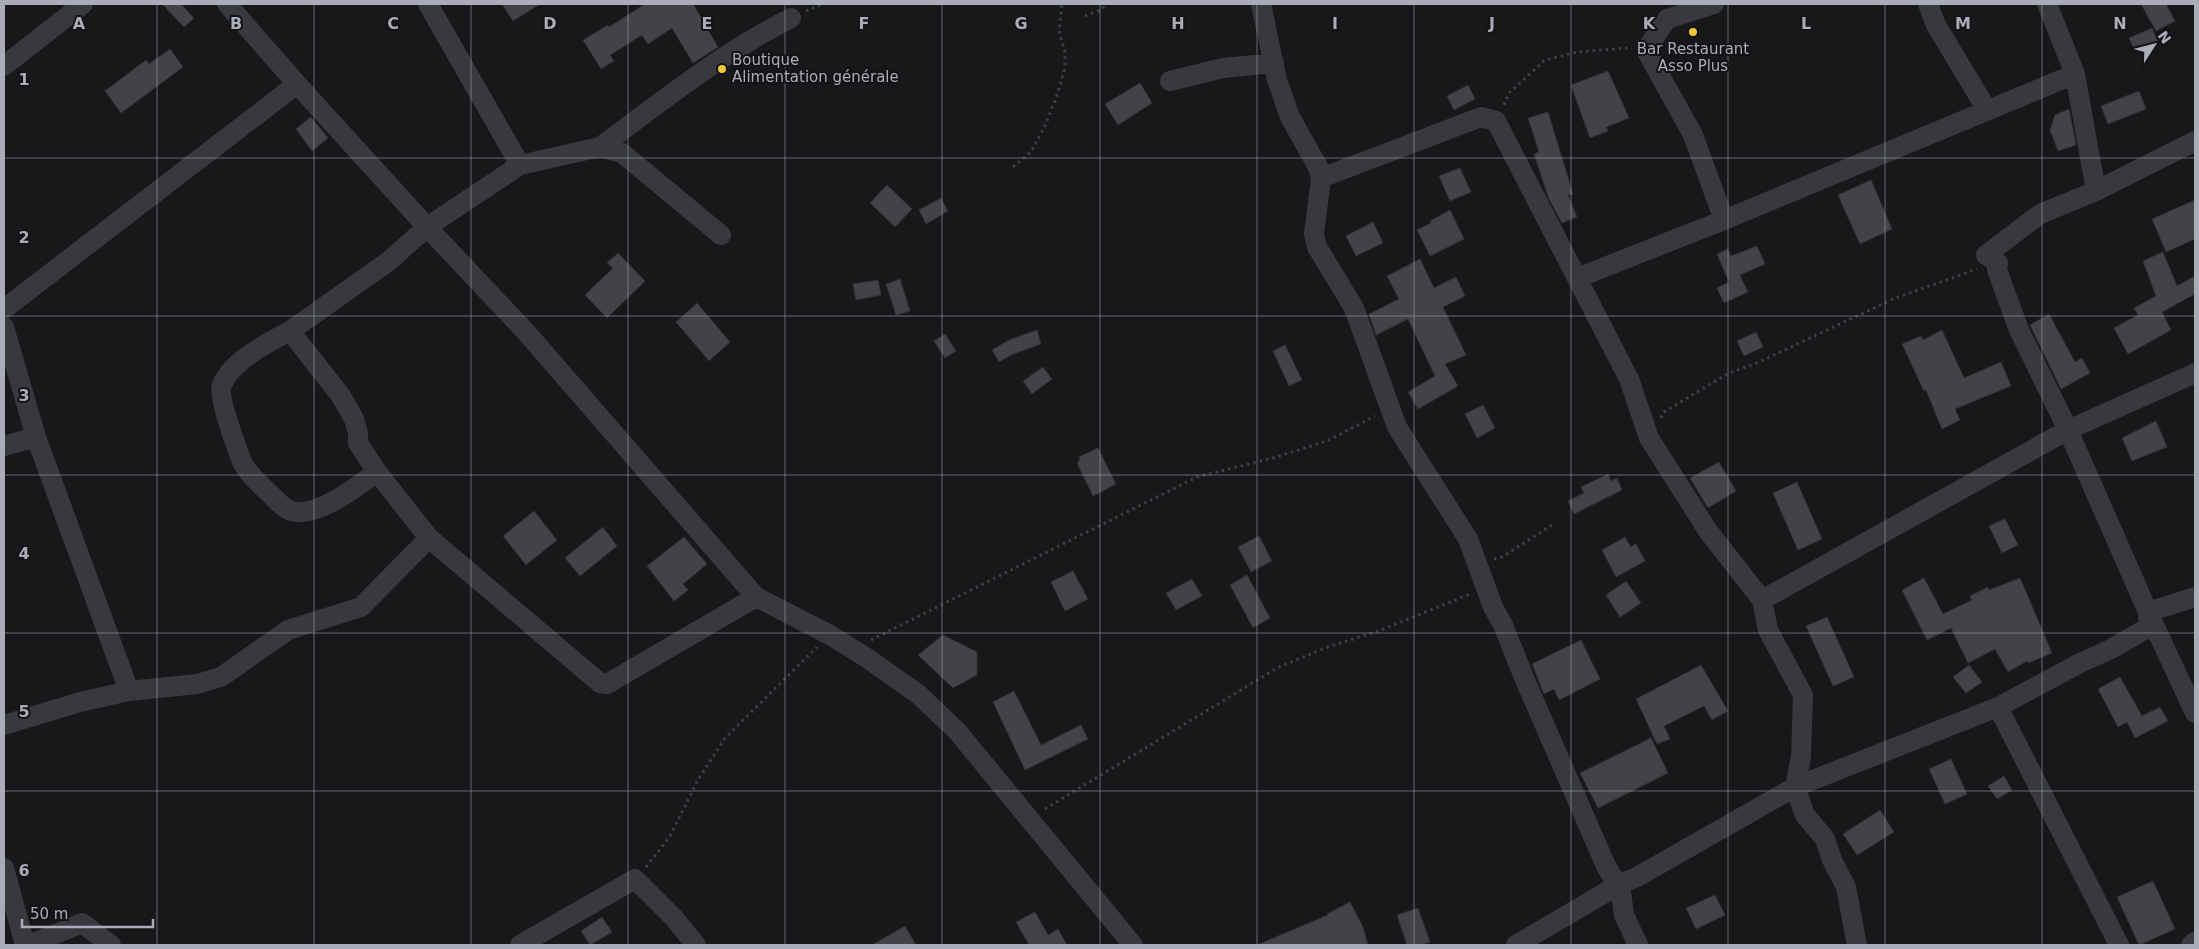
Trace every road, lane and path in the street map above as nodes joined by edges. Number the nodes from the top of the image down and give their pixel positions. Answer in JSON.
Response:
{"nodes":[{"id":1,"x":83,"y":4,"type":"edge"},
{"id":2,"x":227,"y":4,"type":"edge"},
{"id":3,"x":1062,"y":4,"type":"edge"},
{"id":4,"x":1104,"y":4,"type":"edge"},
{"id":5,"x":1261,"y":4,"type":"edge"},
{"id":6,"x":1714,"y":4,"type":"edge"},
{"id":7,"x":1928,"y":4,"type":"edge"},
{"id":8,"x":2047,"y":4,"type":"edge"},
{"id":9,"x":436,"y":6,"type":"edge"},
{"id":10,"x":1085,"y":16,"type":"dead end"},
{"id":11,"x":791,"y":18,"type":"dead end"},
{"id":12,"x":1646,"y":50,"type":"junction"},
{"id":13,"x":1274,"y":63,"type":"junction"},
{"id":14,"x":4,"y":66,"type":"edge"},
{"id":15,"x":2076,"y":74,"type":"junction"},
{"id":16,"x":1170,"y":81,"type":"dead end"},
{"id":17,"x":297,"y":84,"type":"junction"},
{"id":18,"x":1987,"y":110,"type":"junction"},
{"id":19,"x":1496,"y":121,"type":"junction"},
{"id":20,"x":2195,"y":140,"type":"edge"},
{"id":21,"x":600,"y":147,"type":"junction"},
{"id":22,"x":520,"y":165,"type":"junction"},
{"id":23,"x":1013,"y":167,"type":"dead end"},
{"id":24,"x":1321,"y":178,"type":"junction"},
{"id":25,"x":2096,"y":191,"type":"junction"},
{"id":26,"x":1724,"y":220,"type":"junction"},
{"id":27,"x":427,"y":227,"type":"junction"},
{"id":28,"x":721,"y":236,"type":"dead end"},
{"id":29,"x":1980,"y":268,"type":"dead end"},
{"id":30,"x":1578,"y":278,"type":"junction"},
{"id":31,"x":4,"y":309,"type":"edge"},
{"id":32,"x":4,"y":327,"type":"edge"},
{"id":33,"x":290,"y":330,"type":"junction"},
{"id":34,"x":2195,"y":373,"type":"edge"},
{"id":35,"x":1390,"y":408,"type":"junction"},
{"id":36,"x":2068,"y":430,"type":"junction"},
{"id":37,"x":36,"y":437,"type":"junction"},
{"id":38,"x":1649,"y":438,"type":"junction"},
{"id":39,"x":4,"y":446,"type":"edge"},
{"id":40,"x":377,"y":472,"type":"junction"},
{"id":41,"x":1555,"y":524,"type":"dead end"},
{"id":42,"x":429,"y":538,"type":"junction"},
{"id":43,"x":1476,"y":562,"type":"junction"},
{"id":44,"x":1485,"y":587,"type":"junction"},
{"id":45,"x":756,"y":597,"type":"junction"},
{"id":46,"x":2195,"y":597,"type":"edge"},
{"id":47,"x":1762,"y":600,"type":"junction"},
{"id":48,"x":2148,"y":612,"type":"junction"},
{"id":49,"x":830,"y":635,"type":"junction"},
{"id":50,"x":853,"y":649,"type":"junction"},
{"id":51,"x":129,"y":691,"type":"junction"},
{"id":52,"x":1998,"y":707,"type":"junction"},
{"id":53,"x":2195,"y":713,"type":"edge"},
{"id":54,"x":4,"y":725,"type":"edge"},
{"id":55,"x":1795,"y":786,"type":"junction"},
{"id":56,"x":1029,"y":818,"type":"junction"},
{"id":57,"x":4,"y":868,"type":"edge"},
{"id":58,"x":635,"y":879,"type":"junction"},
{"id":59,"x":1620,"y":884,"type":"junction"},
{"id":60,"x":2195,"y":942,"type":"edge"},
{"id":61,"x":25,"y":945,"type":"edge"},
{"id":62,"x":29,"y":945,"type":"edge"},
{"id":63,"x":111,"y":945,"type":"edge"},
{"id":64,"x":520,"y":945,"type":"edge"},
{"id":65,"x":696,"y":945,"type":"edge"},
{"id":66,"x":1133,"y":945,"type":"edge"},
{"id":67,"x":1516,"y":945,"type":"edge"},
{"id":68,"x":1638,"y":945,"type":"edge"},
{"id":69,"x":1857,"y":945,"type":"edge"},
{"id":70,"x":2119,"y":945,"type":"edge"},
{"id":71,"x":2191,"y":945,"type":"edge"}],
"edges":[{"from":1,"to":14,"type":"street"},
{"from":2,"to":17,"type":"street"},
{"from":3,"to":23,"type":"path"},
{"from":4,"to":10,"type":"path"},
{"from":5,"to":13,"type":"street"},
{"from":6,"to":12,"type":"street"},
{"from":7,"to":18,"type":"street"},
{"from":8,"to":15,"type":"street"},
{"from":9,"to":22,"type":"street"},
{"from":11,"to":21,"type":"street"},
{"from":12,"to":19,"type":"path"},
{"from":12,"to":26,"type":"street"},
{"from":13,"to":16,"type":"street"},
{"from":13,"to":24,"type":"street"},
{"from":15,"to":18,"type":"street"},
{"from":15,"to":25,"type":"street"},
{"from":17,"to":27,"type":"street"},
{"from":17,"to":31,"type":"street"},
{"from":18,"to":26,"type":"street"},
{"from":19,"to":24,"type":"street"},
{"from":19,"to":30,"type":"street"},
{"from":20,"to":25,"type":"street"},
{"from":21,"to":22,"type":"street"},
{"from":21,"to":28,"type":"street"},
{"from":22,"to":27,"type":"street"},
{"from":24,"to":35,"type":"street"},
{"from":25,"to":36,"type":"street"},
{"from":26,"to":30,"type":"street"},
{"from":27,"to":33,"type":"street"},
{"from":27,"to":45,"type":"street"},
{"from":29,"to":38,"type":"path"},
{"from":30,"to":38,"type":"street"},
{"from":32,"to":37,"type":"street"},
{"from":33,"to":40,"type":"street"},
{"from":33,"to":40,"type":"street"},
{"from":34,"to":36,"type":"street"},
{"from":35,"to":43,"type":"street"},
{"from":35,"to":50,"type":"path"},
{"from":36,"to":47,"type":"street"},
{"from":36,"to":48,"type":"street"},
{"from":37,"to":39,"type":"street"},
{"from":37,"to":51,"type":"street"},
{"from":38,"to":47,"type":"street"},
{"from":40,"to":42,"type":"street"},
{"from":41,"to":43,"type":"path"},
{"from":42,"to":45,"type":"street"},
{"from":42,"to":51,"type":"street"},
{"from":43,"to":44,"type":"street"},
{"from":44,"to":56,"type":"path"},
{"from":44,"to":59,"type":"street"},
{"from":45,"to":49,"type":"street"},
{"from":46,"to":48,"type":"street"},
{"from":47,"to":55,"type":"street"},
{"from":48,"to":52,"type":"street"},
{"from":48,"to":53,"type":"street"},
{"from":49,"to":50,"type":"street"},
{"from":49,"to":58,"type":"path"},
{"from":50,"to":56,"type":"street"},
{"from":51,"to":54,"type":"street"},
{"from":52,"to":55,"type":"street"},
{"from":52,"to":70,"type":"street"},
{"from":55,"to":59,"type":"street"},
{"from":55,"to":69,"type":"street"},
{"from":56,"to":66,"type":"street"},
{"from":57,"to":61,"type":"street"},
{"from":58,"to":64,"type":"street"},
{"from":58,"to":65,"type":"street"},
{"from":59,"to":67,"type":"street"},
{"from":59,"to":68,"type":"street"},
{"from":60,"to":71,"type":"street"},
{"from":62,"to":63,"type":"street"}]}
